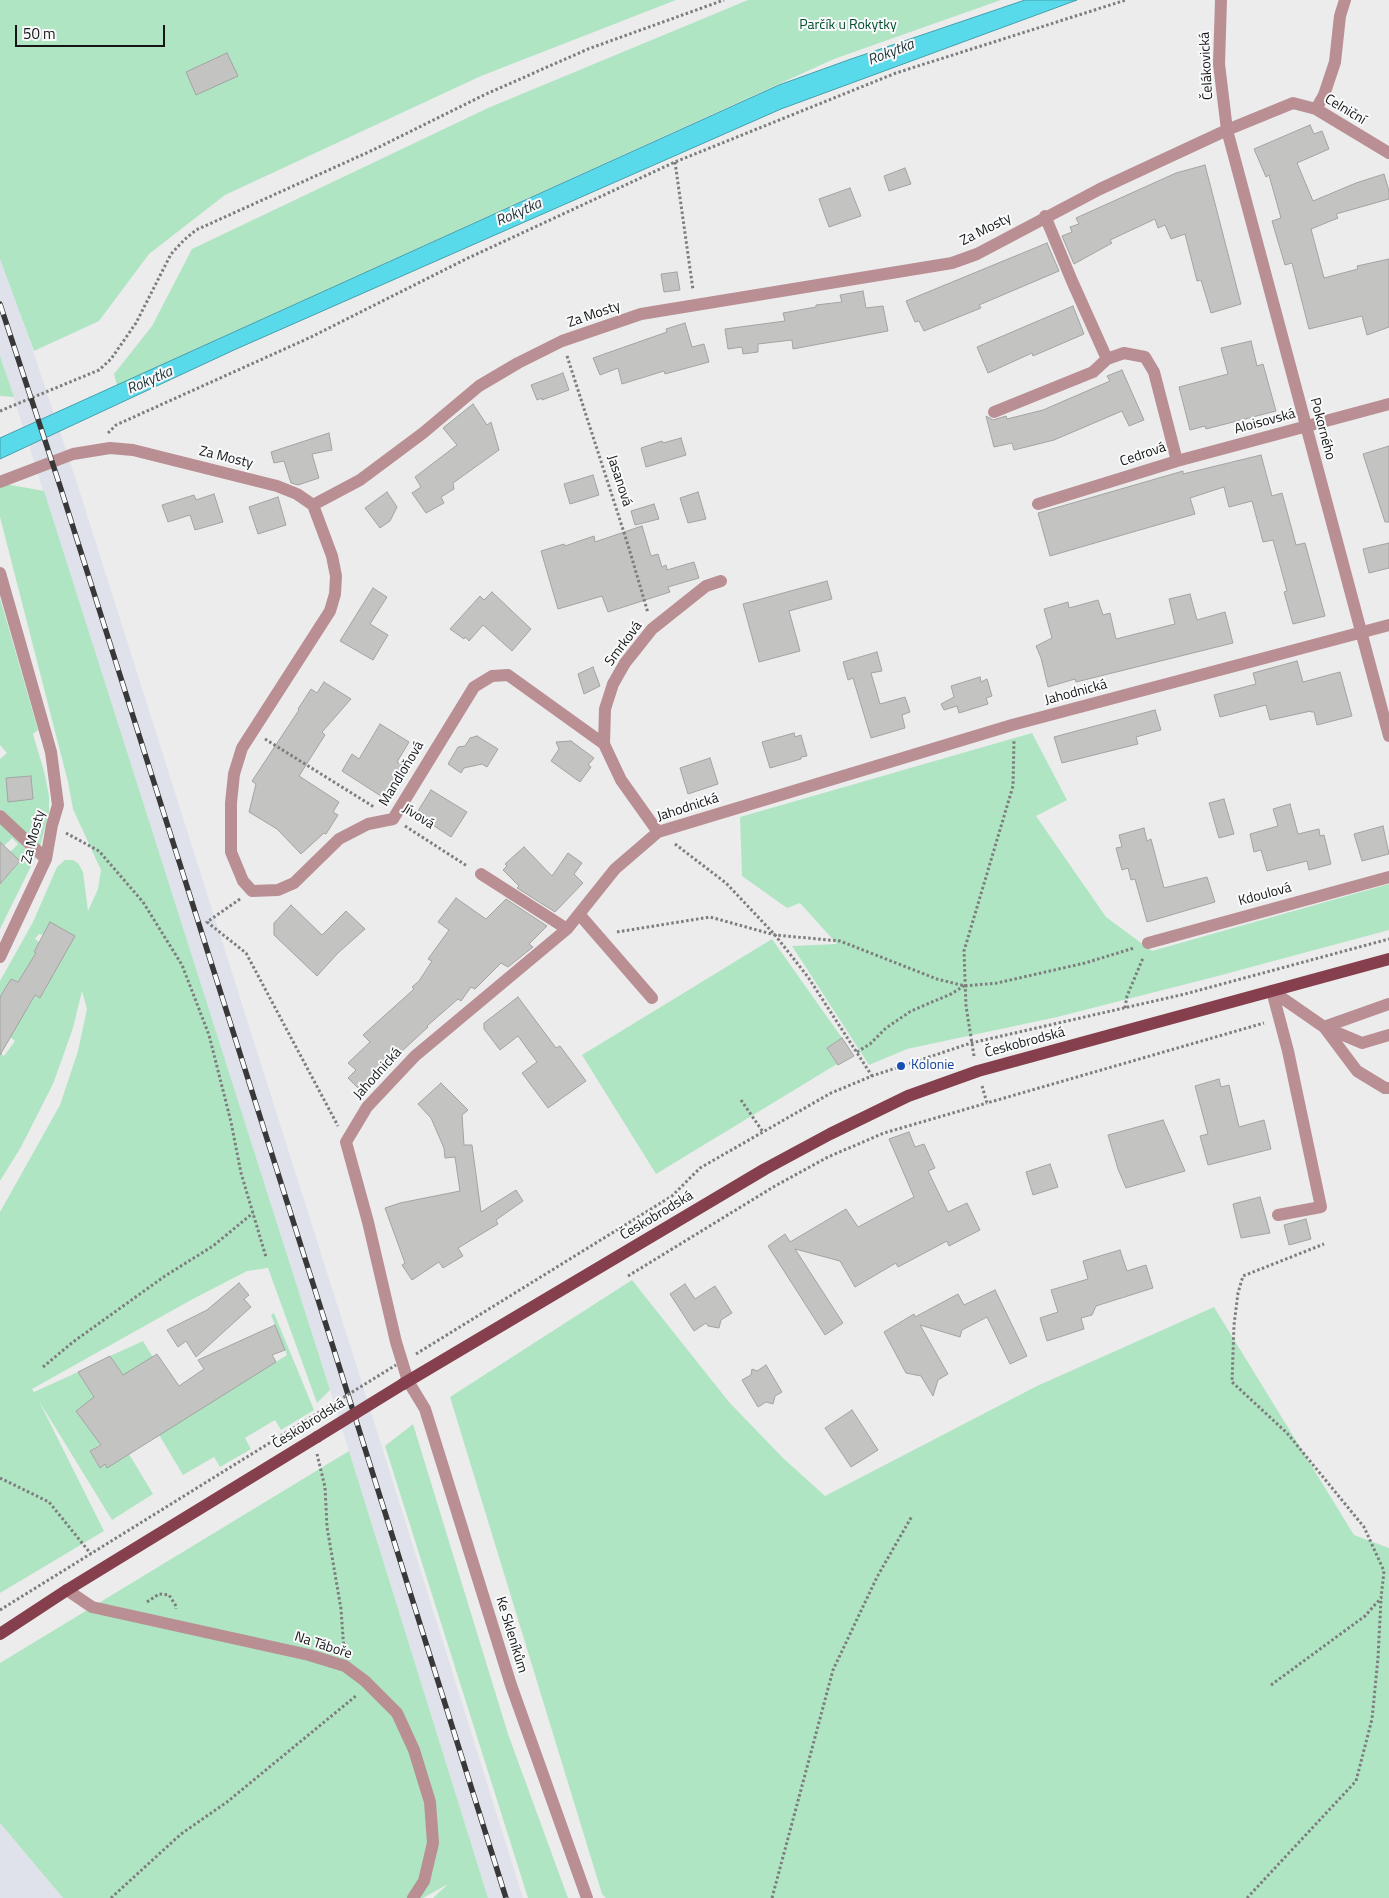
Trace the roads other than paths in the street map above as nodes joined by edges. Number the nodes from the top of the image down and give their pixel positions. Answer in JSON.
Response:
{"nodes":[{"id":1,"x":1221,"y":0,"type":"edge"},
{"id":2,"x":1346,"y":0,"type":"edge"},
{"id":3,"x":1316,"y":109,"type":"junction"},
{"id":4,"x":1226,"y":130,"type":"junction"},
{"id":5,"x":1389,"y":153,"type":"edge"},
{"id":6,"x":1045,"y":216,"type":"junction"},
{"id":7,"x":1108,"y":359,"type":"junction"},
{"id":8,"x":1389,"y":404,"type":"edge"},
{"id":9,"x":994,"y":412,"type":"dead end"},
{"id":10,"x":1306,"y":427,"type":"junction"},
{"id":11,"x":1177,"y":461,"type":"junction"},
{"id":12,"x":0,"y":482,"type":"edge"},
{"id":13,"x":1038,"y":504,"type":"dead end"},
{"id":14,"x":313,"y":505,"type":"junction"},
{"id":15,"x":0,"y":573,"type":"edge"},
{"id":16,"x":722,"y":581,"type":"dead end"},
{"id":17,"x":1389,"y":625,"type":"edge"},
{"id":18,"x":1360,"y":634,"type":"junction"},
{"id":19,"x":1389,"y":736,"type":"edge"},
{"id":20,"x":604,"y":744,"type":"junction"},
{"id":21,"x":0,"y":816,"type":"edge"},
{"id":22,"x":658,"y":832,"type":"junction"},
{"id":23,"x":46,"y":860,"type":"junction"},
{"id":24,"x":481,"y":874,"type":"road end"},
{"id":25,"x":1389,"y":877,"type":"edge"},
{"id":26,"x":579,"y":914,"type":"junction"},
{"id":27,"x":567,"y":929,"type":"junction"},
{"id":28,"x":1148,"y":943,"type":"road end"},
{"id":29,"x":0,"y":957,"type":"edge"},
{"id":30,"x":1389,"y":959,"type":"edge"},
{"id":31,"x":1272,"y":991,"type":"junction"},
{"id":32,"x":652,"y":998,"type":"dead end"},
{"id":33,"x":1389,"y":1004,"type":"edge"},
{"id":34,"x":1324,"y":1026,"type":"junction"},
{"id":35,"x":1389,"y":1035,"type":"edge"},
{"id":36,"x":1389,"y":1088,"type":"edge"},
{"id":37,"x":1278,"y":1215,"type":"dead end"},
{"id":38,"x":406,"y":1382,"type":"junction"},
{"id":39,"x":67,"y":1590,"type":"junction"},
{"id":40,"x":0,"y":1634,"type":"edge"},
{"id":41,"x":413,"y":1898,"type":"edge"},
{"id":42,"x":587,"y":1898,"type":"edge"}],
"edges":[{"from":1,"to":4,"type":"street","name":"Čelákovická"},
{"from":2,"to":3,"type":"street"},
{"from":3,"to":4,"type":"street","name":"Celniční"},
{"from":3,"to":5,"type":"street","name":"Celniční"},
{"from":4,"to":6,"type":"street","name":"Za Mosty"},
{"from":4,"to":10,"type":"street","name":"Pokorného"},
{"from":6,"to":7,"type":"street"},
{"from":6,"to":14,"type":"street","name":"Za Mosty"},
{"from":7,"to":9,"type":"street","name":"Cedrová"},
{"from":7,"to":11,"type":"street","name":"Cedrová"},
{"from":8,"to":10,"type":"street","name":"Aloisovská"},
{"from":10,"to":11,"type":"street","name":"Aloisovská"},
{"from":10,"to":18,"type":"street","name":"Pokorného"},
{"from":11,"to":13,"type":"street","name":"Cedrová"},
{"from":12,"to":14,"type":"street","name":"Za Mosty"},
{"from":14,"to":20,"type":"street","name":"Mandloňová"},
{"from":15,"to":23,"type":"street","name":"Za Mosty"},
{"from":16,"to":20,"type":"street","name":"Smrková"},
{"from":17,"to":18,"type":"street","name":"Jahodnická"},
{"from":18,"to":19,"type":"street","name":"Pokorného"},
{"from":18,"to":22,"type":"street","name":"Jahodnická"},
{"from":20,"to":22,"type":"street","name":"Smrková"},
{"from":21,"to":23,"type":"street"},
{"from":22,"to":26,"type":"street","name":"Jahodnická"},
{"from":23,"to":29,"type":"street","name":"Za Mosty"},
{"from":24,"to":27,"type":"street"},
{"from":25,"to":28,"type":"street","name":"Kdoulová"},
{"from":26,"to":27,"type":"street","name":"Jahodnická"},
{"from":26,"to":32,"type":"street"},
{"from":27,"to":38,"type":"street","name":"Jahodnická"},
{"from":30,"to":31,"type":"main road","name":"Českobrodská"},
{"from":31,"to":34,"type":"street"},
{"from":31,"to":37,"type":"street"},
{"from":31,"to":38,"type":"main road","name":"Českobrodská"},
{"from":33,"to":34,"type":"street"},
{"from":34,"to":35,"type":"street"},
{"from":34,"to":36,"type":"street"},
{"from":38,"to":39,"type":"main road","name":"Českobrodská","bridge":true},
{"from":38,"to":42,"type":"street","name":"Ke Skleníkům"},
{"from":39,"to":40,"type":"main road","name":"Českobrodská"},
{"from":39,"to":41,"type":"street","name":"Na Táboře"}]}
